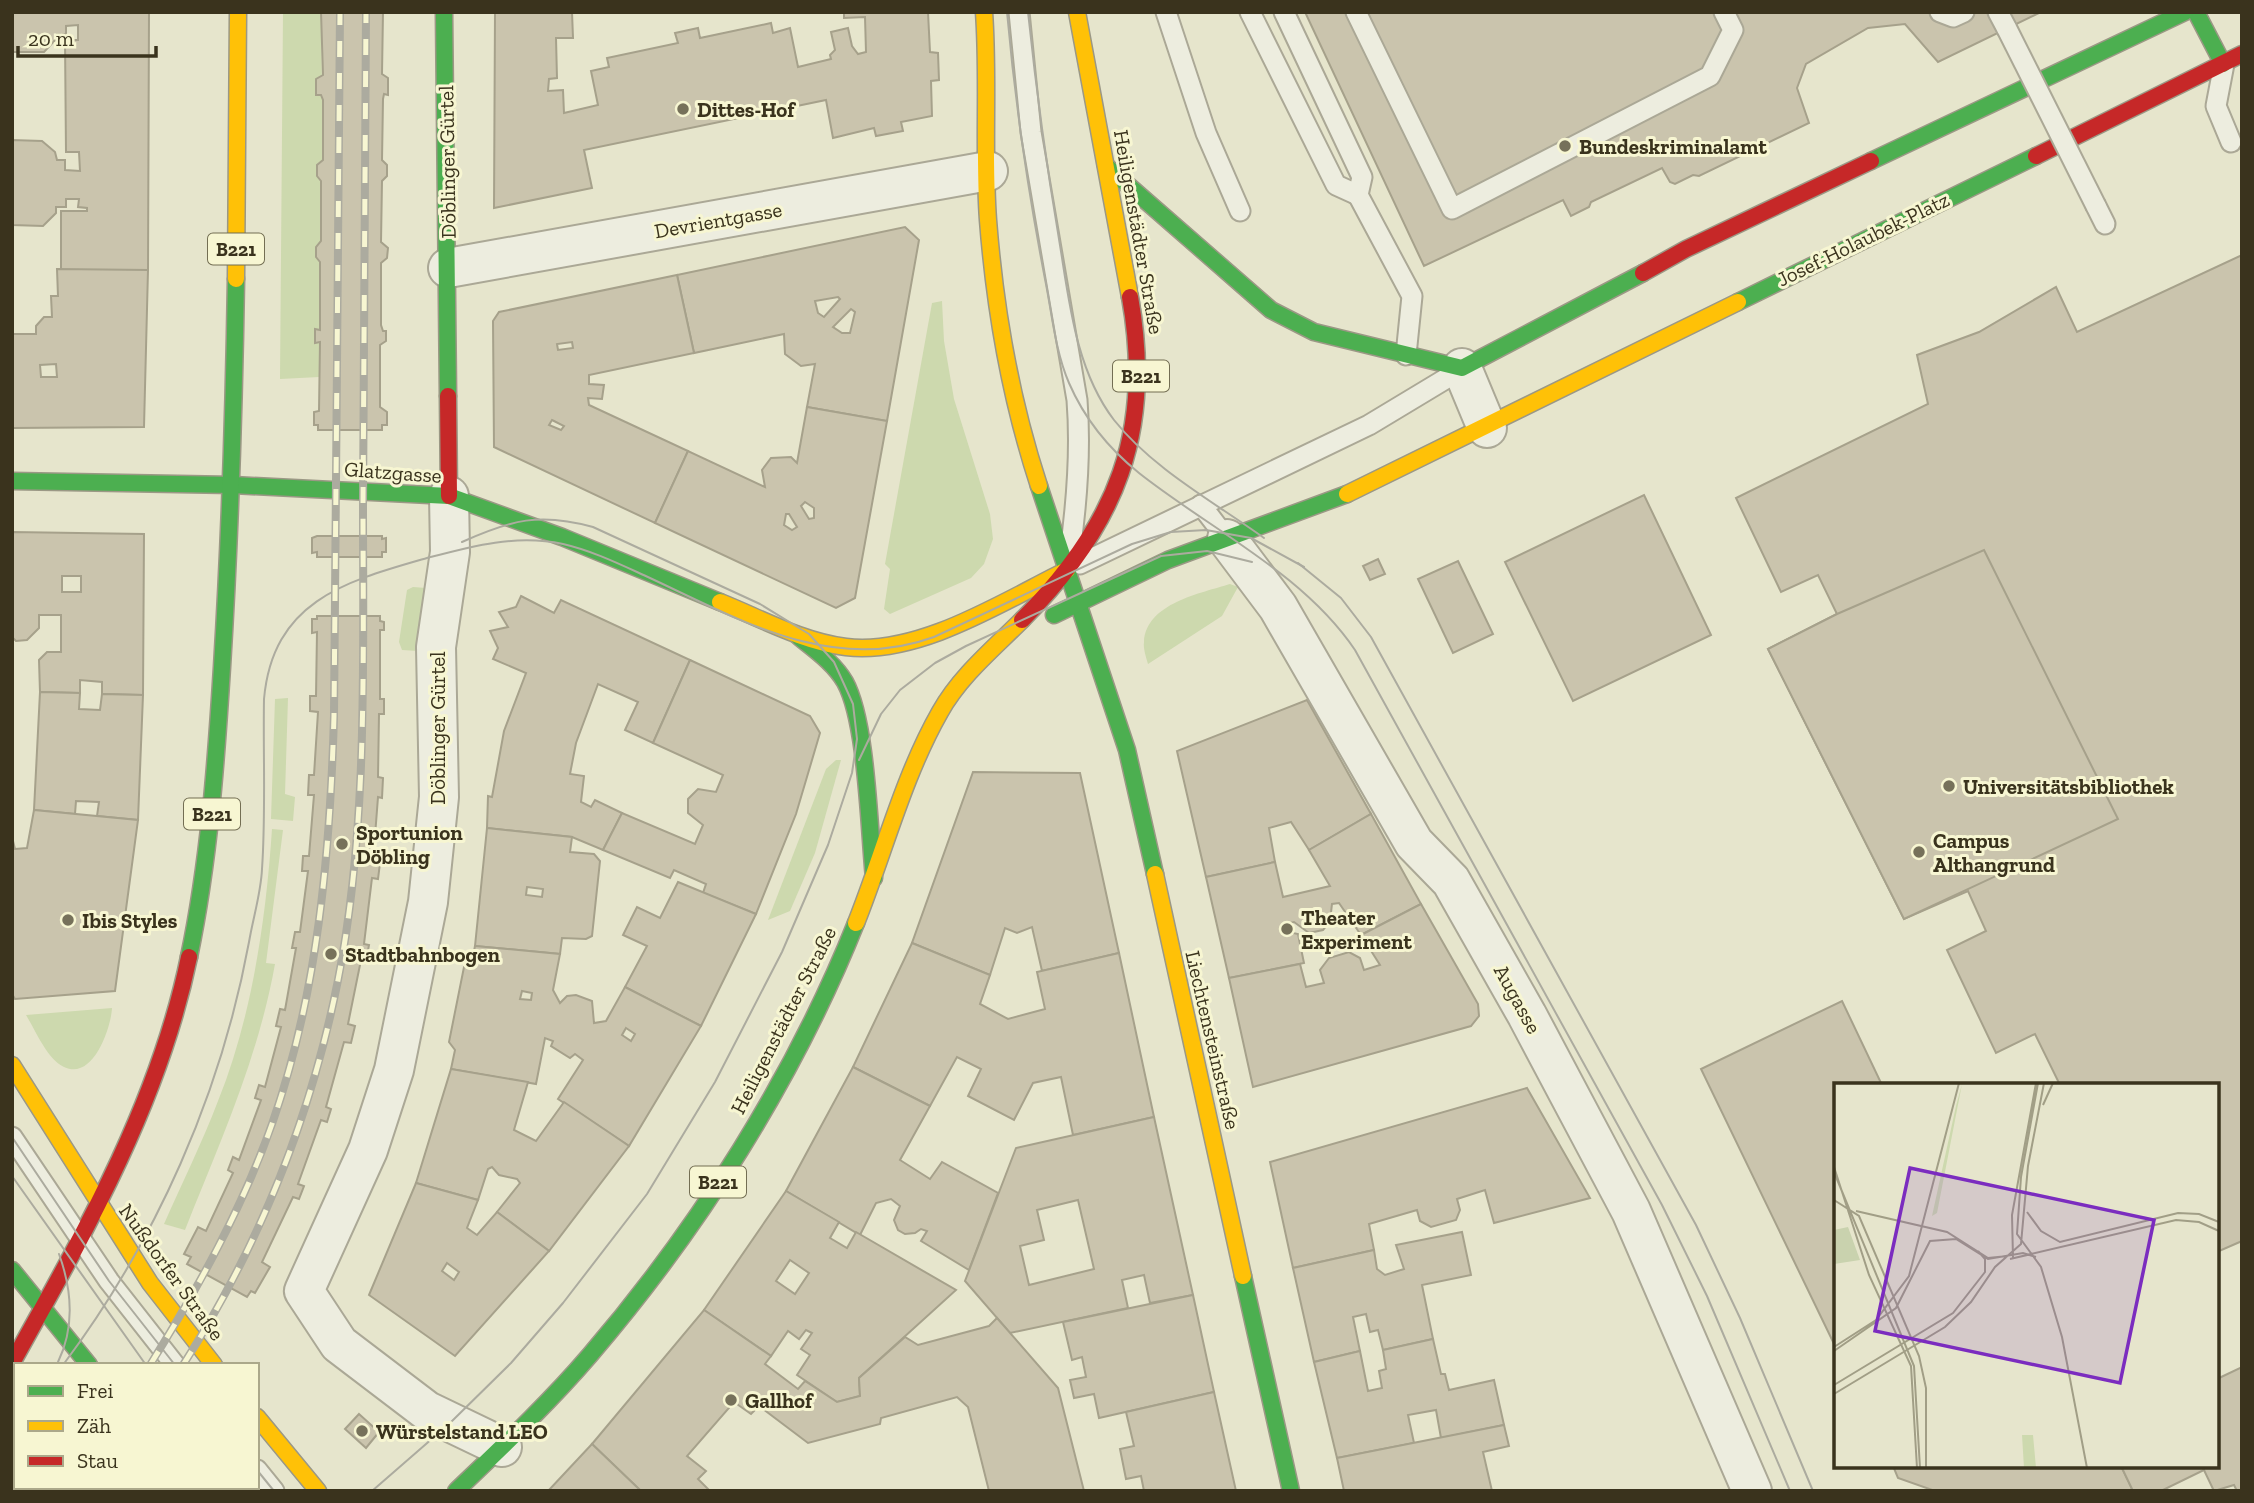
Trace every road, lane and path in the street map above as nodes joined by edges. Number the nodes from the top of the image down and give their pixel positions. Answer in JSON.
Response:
{"nodes":[{"id":1,"x":238,"y":12,"type":"edge"},
{"id":2,"x":444,"y":12,"type":"edge"},
{"id":3,"x":984,"y":12,"type":"edge"},
{"id":4,"x":1019,"y":12,"type":"edge"},
{"id":5,"x":1077,"y":12,"type":"edge"},
{"id":6,"x":1166,"y":12,"type":"edge"},
{"id":7,"x":1250,"y":12,"type":"edge"},
{"id":8,"x":1284,"y":12,"type":"edge"},
{"id":9,"x":1356,"y":12,"type":"edge"},
{"id":10,"x":1724,"y":12,"type":"edge"},
{"id":11,"x":1940,"y":12,"type":"edge"},
{"id":12,"x":1964,"y":12,"type":"edge"},
{"id":13,"x":2185,"y":12,"type":"edge"},
{"id":14,"x":2196,"y":12,"type":"edge"},
{"id":15,"x":2002,"y":21,"type":"edge"},
{"id":16,"x":2242,"y":54,"type":"edge"},
{"id":17,"x":2232,"y":66,"type":"edge"},
{"id":18,"x":2231,"y":142,"type":"dead end"},
{"id":19,"x":1106,"y":166,"type":"junction"},
{"id":20,"x":988,"y":171,"type":"junction"},
{"id":21,"x":1358,"y":195,"type":"junction"},
{"id":22,"x":1240,"y":211,"type":"dead end"},
{"id":23,"x":2100,"y":215,"type":"dead end"},
{"id":24,"x":448,"y":268,"type":"junction"},
{"id":25,"x":1406,"y":355,"type":"junction"},
{"id":26,"x":1462,"y":368,"type":"junction"},
{"id":27,"x":1487,"y":428,"type":"junction"},
{"id":28,"x":12,"y":481,"type":"edge"},
{"id":29,"x":233,"y":485,"type":"junction"},
{"id":30,"x":449,"y":496,"type":"junction"},
{"id":31,"x":1201,"y":505,"type":"junction"},
{"id":32,"x":1227,"y":539,"type":"junction"},
{"id":33,"x":1067,"y":570,"type":"junction"},
{"id":34,"x":1078,"y":603,"type":"junction"},
{"id":35,"x":789,"y":630,"type":"junction"},
{"id":36,"x":1001,"y":640,"type":"junction"},
{"id":37,"x":874,"y":878,"type":"junction"},
{"id":38,"x":12,"y":1066,"type":"edge"},
{"id":39,"x":12,"y":1137,"type":"edge"},
{"id":40,"x":97,"y":1204,"type":"junction"},
{"id":41,"x":79,"y":1238,"type":"junction"},
{"id":42,"x":12,"y":1270,"type":"edge"},
{"id":43,"x":43,"y":1307,"type":"junction"},
{"id":44,"x":12,"y":1363,"type":"edge"},
{"id":45,"x":87,"y":1363,"type":"edge"},
{"id":46,"x":173,"y":1363,"type":"edge"},
{"id":47,"x":212,"y":1363,"type":"edge"},
{"id":48,"x":259,"y":1420,"type":"edge"},
{"id":49,"x":502,"y":1447,"type":"junction"},
{"id":50,"x":259,"y":1472,"type":"edge"},
{"id":51,"x":274,"y":1491,"type":"edge"},
{"id":52,"x":318,"y":1491,"type":"edge"},
{"id":53,"x":456,"y":1491,"type":"edge"},
{"id":54,"x":1291,"y":1491,"type":"edge"},
{"id":55,"x":1752,"y":1491,"type":"edge"}],
"edges":[{"from":1,"to":29,"type":"main road","number":"B221"},
{"from":2,"to":24,"type":"main road","name":"Döblinger Gürtel"},
{"from":3,"to":20,"type":"main road"},
{"from":4,"to":33,"type":"lane"},
{"from":5,"to":19,"type":"main road","name":"Heiligenstädter Straße","number":"B221"},
{"from":6,"to":22,"type":"lane"},
{"from":7,"to":21,"type":"lane"},
{"from":8,"to":21,"type":"lane"},
{"from":9,"to":10,"type":"lane"},
{"from":11,"to":12,"type":"lane"},
{"from":13,"to":26,"type":"main road"},
{"from":14,"to":17,"type":"main road"},
{"from":15,"to":23,"type":"lane","bridge":true},
{"from":16,"to":17,"type":"main road","name":"Josef-Holaubek-Platz"},
{"from":17,"to":18,"type":"lane"},
{"from":17,"to":27,"type":"main road","name":"Josef-Holaubek-Platz"},
{"from":19,"to":25,"type":"main road"},
{"from":19,"to":33,"type":"main road","name":"Heiligenstädter Straße","number":"B221"},
{"from":20,"to":24,"type":"street","name":"Devrientgasse"},
{"from":20,"to":33,"type":"main road"},
{"from":21,"to":25,"type":"lane"},
{"from":24,"to":30,"type":"main road","name":"Döblinger Gürtel"},
{"from":25,"to":26,"type":"main road"},
{"from":26,"to":27,"type":"street"},
{"from":26,"to":31,"type":"lane"},
{"from":27,"to":32,"type":"main road","name":"Josef-Holaubek-Platz"},
{"from":28,"to":29,"type":"main road","name":"Glatzgasse"},
{"from":29,"to":30,"type":"main road","name":"Glatzgasse"},
{"from":29,"to":40,"type":"main road","number":"B221"},
{"from":30,"to":35,"type":"main road","name":"Glatzgasse"},
{"from":30,"to":49,"type":"street","name":"Döblinger Gürtel"},
{"from":31,"to":32,"type":"lane"},
{"from":31,"to":33,"type":"lane"},
{"from":32,"to":34,"type":"main road","name":"Josef-Holaubek-Platz"},
{"from":32,"to":55,"type":"street","name":"Augasse"},
{"from":33,"to":34,"type":"main road","name":"Liechtensteinstraße"},
{"from":33,"to":35,"type":"main road"},
{"from":33,"to":36,"type":"main road","name":"Heiligenstädter Straße","number":"B221"},
{"from":34,"to":36,"type":"main road","name":"Josef-Holaubek-Platz"},
{"from":34,"to":54,"type":"main road","name":"Liechtensteinstraße"},
{"from":35,"to":37,"type":"main road"},
{"from":36,"to":37,"type":"main road","name":"Heiligenstädter Straße","number":"B221"},
{"from":37,"to":49,"type":"main road","name":"Heiligenstädter Straße","number":"B221"},
{"from":38,"to":40,"type":"main road","name":"Nußdorfer Straße"},
{"from":39,"to":41,"type":"lane"},
{"from":40,"to":41,"type":"main road","number":"B221"},
{"from":40,"to":47,"type":"main road","name":"Nußdorfer Straße"},
{"from":41,"to":43,"type":"main road","number":"B221"},
{"from":41,"to":46,"type":"lane"},
{"from":42,"to":43,"type":"main road"},
{"from":43,"to":44,"type":"main road","number":"B221"},
{"from":43,"to":45,"type":"main road"},
{"from":48,"to":52,"type":"main road"},
{"from":49,"to":53,"type":"main road","name":"Heiligenstädter Straße","number":"B221"},
{"from":50,"to":51,"type":"lane"}]}
